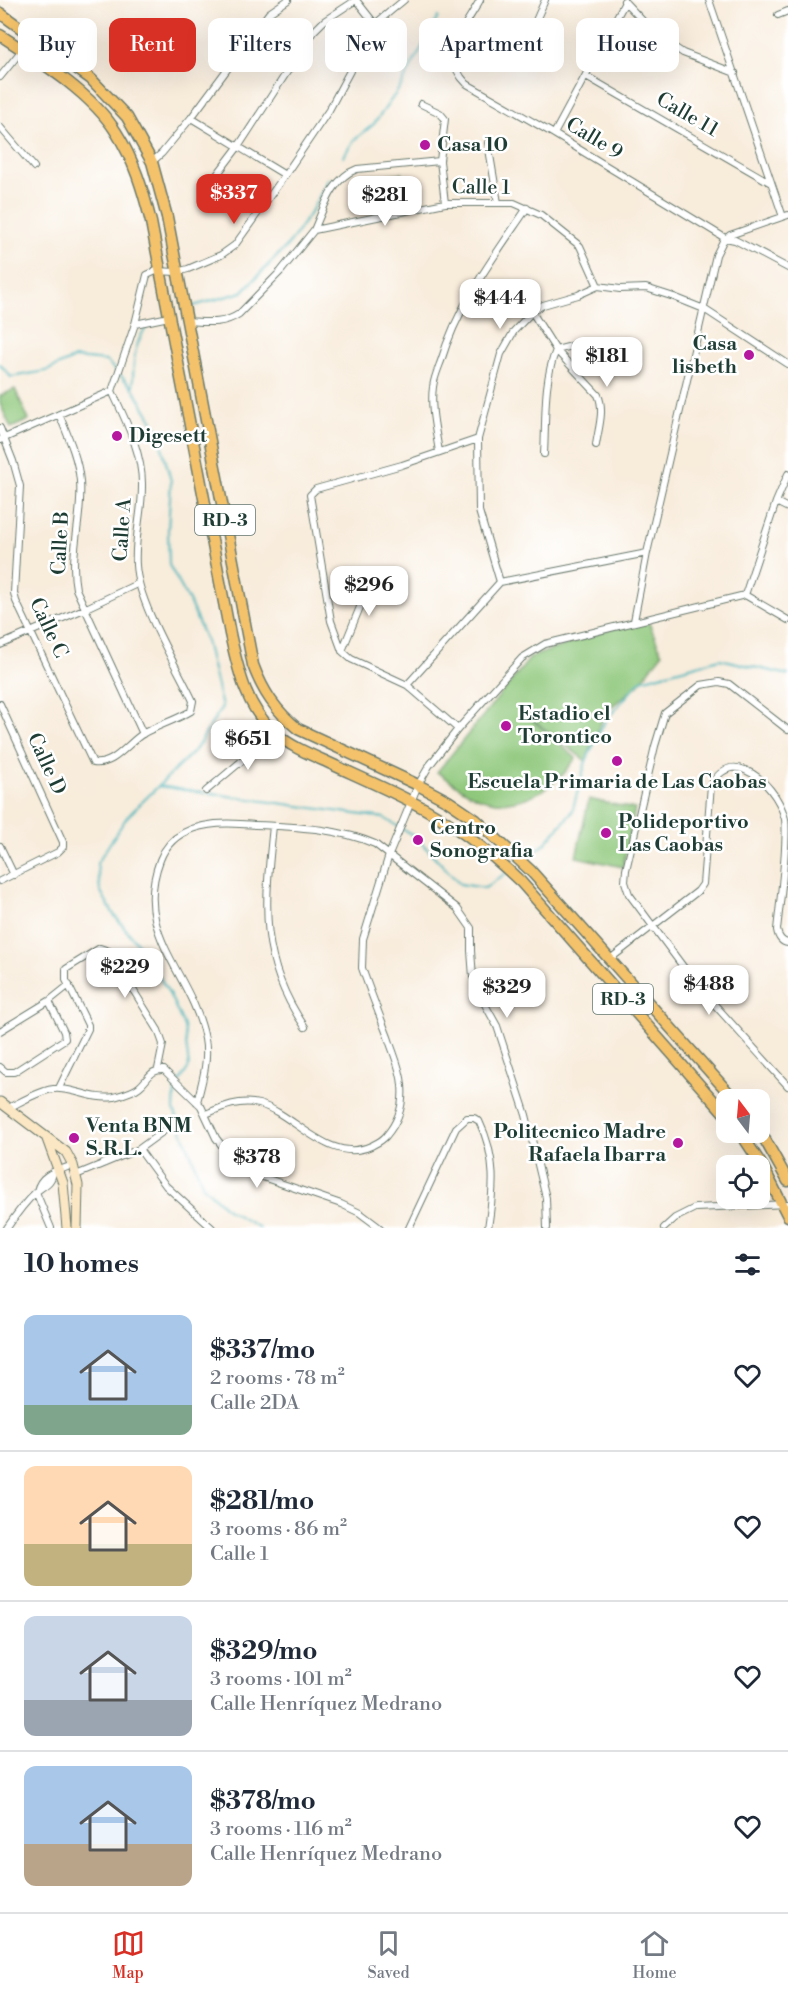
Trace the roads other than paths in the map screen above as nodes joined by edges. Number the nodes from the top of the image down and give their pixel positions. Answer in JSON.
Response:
{"nodes":[{"id":1,"x":288,"y":0,"type":"edge"},
{"id":2,"x":356,"y":0,"type":"edge"},
{"id":3,"x":404,"y":0,"type":"edge"},
{"id":4,"x":480,"y":0,"type":"edge"},
{"id":5,"x":545,"y":0,"type":"edge"},
{"id":6,"x":709,"y":0,"type":"edge"},
{"id":7,"x":624,"y":1,"type":"edge"},
{"id":8,"x":788,"y":11,"type":"edge"},
{"id":9,"x":0,"y":13,"type":"edge"},
{"id":10,"x":778,"y":15,"type":"dead end"},
{"id":11,"x":370,"y":18,"type":"edge"},
{"id":12,"x":382,"y":18,"type":"edge"},
{"id":13,"x":537,"y":18,"type":"edge"},
{"id":14,"x":0,"y":35,"type":"edge"},
{"id":15,"x":0,"y":42,"type":"edge"},
{"id":16,"x":18,"y":47,"type":"junction"},
{"id":17,"x":53,"y":72,"type":"edge"},
{"id":18,"x":349,"y":72,"type":"edge"},
{"id":19,"x":735,"y":73,"type":"junction"},
{"id":20,"x":586,"y":76,"type":"junction"},
{"id":21,"x":0,"y":77,"type":"edge"},
{"id":22,"x":421,"y":105,"type":"dead end"},
{"id":23,"x":191,"y":118,"type":"junction"},
{"id":24,"x":0,"y":127,"type":"edge"},
{"id":25,"x":554,"y":134,"type":"junction"},
{"id":26,"x":488,"y":143,"type":"dead end"},
{"id":27,"x":238,"y":147,"type":"junction"},
{"id":28,"x":440,"y":161,"type":"junction"},
{"id":29,"x":152,"y":162,"type":"junction"},
{"id":30,"x":34,"y":167,"type":"dead end"},
{"id":31,"x":216,"y":176,"type":"dead end"},
{"id":32,"x":285,"y":176,"type":"junction"},
{"id":33,"x":772,"y":183,"type":"junction"},
{"id":34,"x":445,"y":203,"type":"junction"},
{"id":35,"x":498,"y":203,"type":"junction"},
{"id":36,"x":527,"y":208,"type":"junction"},
{"id":37,"x":786,"y":216,"type":"edge"},
{"id":38,"x":314,"y":230,"type":"junction"},
{"id":39,"x":725,"y":238,"type":"junction"},
{"id":40,"x":788,"y":268,"type":"edge"},
{"id":41,"x":160,"y":271,"type":"junction"},
{"id":42,"x":177,"y":272,"type":"junction"},
{"id":43,"x":598,"y":286,"type":"junction"},
{"id":44,"x":704,"y":309,"type":"junction"},
{"id":45,"x":532,"y":312,"type":"junction"},
{"id":46,"x":169,"y":317,"type":"junction"},
{"id":47,"x":187,"y":321,"type":"junction"},
{"id":48,"x":135,"y":324,"type":"junction"},
{"id":49,"x":598,"y":344,"type":"dead end"},
{"id":50,"x":556,"y":350,"type":"junction"},
{"id":51,"x":788,"y":364,"type":"edge"},
{"id":52,"x":112,"y":391,"type":"junction"},
{"id":53,"x":59,"y":414,"type":"junction"},
{"id":54,"x":0,"y":428,"type":"edge"},
{"id":55,"x":2,"y":439,"type":"edge"},
{"id":56,"x":478,"y":439,"type":"junction"},
{"id":57,"x":596,"y":446,"type":"dead end"},
{"id":58,"x":439,"y":452,"type":"junction"},
{"id":59,"x":544,"y":454,"type":"dead end"},
{"id":60,"x":788,"y":474,"type":"edge"},
{"id":61,"x":776,"y":502,"type":"junction"},
{"id":62,"x":788,"y":508,"type":"edge"},
{"id":63,"x":647,"y":553,"type":"junction"},
{"id":64,"x":139,"y":582,"type":"junction"},
{"id":65,"x":500,"y":582,"type":"junction"},
{"id":66,"x":350,"y":592,"type":"dead end"},
{"id":67,"x":745,"y":595,"type":"junction"},
{"id":68,"x":84,"y":609,"type":"junction"},
{"id":69,"x":788,"y":620,"type":"edge"},
{"id":70,"x":634,"y":621,"type":"junction"},
{"id":71,"x":30,"y":631,"type":"junction"},
{"id":72,"x":0,"y":645,"type":"edge"},
{"id":73,"x":342,"y":651,"type":"junction"},
{"id":74,"x":407,"y":685,"type":"junction"},
{"id":75,"x":0,"y":704,"type":"edge"},
{"id":76,"x":458,"y":729,"type":"junction"},
{"id":77,"x":788,"y":730,"type":"edge"},
{"id":78,"x":275,"y":733,"type":"junction"},
{"id":79,"x":143,"y":734,"type":"junction"},
{"id":80,"x":418,"y":785,"type":"junction"},
{"id":81,"x":206,"y":791,"type":"dead end"},
{"id":82,"x":410,"y":800,"type":"junction"},
{"id":83,"x":273,"y":826,"type":"junction"},
{"id":84,"x":0,"y":846,"type":"edge"},
{"id":85,"x":389,"y":855,"type":"junction"},
{"id":86,"x":14,"y":875,"type":"junction"},
{"id":87,"x":0,"y":881,"type":"edge"},
{"id":88,"x":654,"y":926,"type":"junction"},
{"id":89,"x":788,"y":943,"type":"edge"},
{"id":90,"x":610,"y":959,"type":"junction"},
{"id":91,"x":69,"y":985,"type":"junction"},
{"id":92,"x":49,"y":1001,"type":"junction"},
{"id":93,"x":305,"y":1027,"type":"dead end"},
{"id":94,"x":0,"y":1031,"type":"edge"},
{"id":95,"x":0,"y":1067,"type":"edge"},
{"id":96,"x":158,"y":1070,"type":"junction"},
{"id":97,"x":788,"y":1086,"type":"edge"},
{"id":98,"x":59,"y":1088,"type":"junction"},
{"id":99,"x":725,"y":1089,"type":"edge"},
{"id":100,"x":0,"y":1102,"type":"edge"},
{"id":101,"x":197,"y":1102,"type":"junction"},
{"id":102,"x":716,"y":1104,"type":"edge"},
{"id":103,"x":8,"y":1108,"type":"junction"},
{"id":104,"x":206,"y":1114,"type":"junction"},
{"id":105,"x":165,"y":1130,"type":"dead end"},
{"id":106,"x":47,"y":1139,"type":"junction"},
{"id":107,"x":747,"y":1143,"type":"edge"},
{"id":108,"x":767,"y":1143,"type":"edge"},
{"id":109,"x":139,"y":1149,"type":"junction"},
{"id":110,"x":75,"y":1170,"type":"junction"},
{"id":111,"x":56,"y":1171,"type":"junction"},
{"id":112,"x":788,"y":1181,"type":"edge"},
{"id":113,"x":37,"y":1192,"type":"junction"},
{"id":114,"x":785,"y":1204,"type":"edge"},
{"id":115,"x":788,"y":1216,"type":"edge"},
{"id":116,"x":7,"y":1228,"type":"edge"},
{"id":117,"x":51,"y":1228,"type":"edge"},
{"id":118,"x":67,"y":1228,"type":"edge"},
{"id":119,"x":77,"y":1228,"type":"edge"},
{"id":120,"x":212,"y":1228,"type":"edge"},
{"id":121,"x":380,"y":1228,"type":"edge"},
{"id":122,"x":409,"y":1228,"type":"edge"},
{"id":123,"x":488,"y":1228,"type":"edge"},
{"id":124,"x":547,"y":1228,"type":"edge"},
{"id":125,"x":664,"y":1228,"type":"edge"}],
"edges":[{"from":1,"to":23,"type":"street"},
{"from":2,"to":11,"type":"street"},
{"from":2,"to":27,"type":"street"},
{"from":3,"to":12,"type":"street"},
{"from":4,"to":25,"type":"street","name":"Calle 9"},
{"from":5,"to":13,"type":"street"},
{"from":6,"to":19,"type":"street"},
{"from":7,"to":19,"type":"street"},
{"from":7,"to":20,"type":"street"},
{"from":8,"to":10,"type":"street"},
{"from":9,"to":29,"type":"main road","number":"RD-3"},
{"from":14,"to":16,"type":"main road","number":"RD-3"},
{"from":15,"to":16,"type":"main road"},
{"from":16,"to":21,"type":"street"},
{"from":17,"to":41,"type":"main road","number":"RD-3"},
{"from":18,"to":32,"type":"street"},
{"from":19,"to":33,"type":"street"},
{"from":20,"to":25,"type":"street"},
{"from":20,"to":33,"type":"street","name":"Calle 11"},
{"from":22,"to":28,"type":"street"},
{"from":23,"to":27,"type":"street"},
{"from":23,"to":29,"type":"street"},
{"from":24,"to":30,"type":"street"},
{"from":25,"to":39,"type":"street","name":"Calle 9"},
{"from":26,"to":35,"type":"street"},
{"from":27,"to":31,"type":"street"},
{"from":27,"to":32,"type":"street"},
{"from":28,"to":34,"type":"street"},
{"from":28,"to":38,"type":"street"},
{"from":29,"to":42,"type":"main road","number":"RD-3"},
{"from":32,"to":42,"type":"street"},
{"from":33,"to":37,"type":"street"},
{"from":34,"to":35,"type":"street","name":"Calle 1"},
{"from":34,"to":38,"type":"street","name":"Calle 1"},
{"from":35,"to":36,"type":"street","name":"Calle 1"},
{"from":36,"to":43,"type":"street","name":"Calle 1"},
{"from":36,"to":58,"type":"street"},
{"from":37,"to":39,"type":"street"},
{"from":38,"to":47,"type":"street"},
{"from":39,"to":40,"type":"street","name":"Calle 9"},
{"from":39,"to":44,"type":"street"},
{"from":41,"to":42,"type":"street"},
{"from":41,"to":46,"type":"main road","number":"RD-3"},
{"from":41,"to":48,"type":"street"},
{"from":42,"to":47,"type":"main road","number":"RD-3"},
{"from":43,"to":44,"type":"street"},
{"from":43,"to":45,"type":"street"},
{"from":44,"to":51,"type":"street"},
{"from":44,"to":63,"type":"street"},
{"from":45,"to":50,"type":"street"},
{"from":45,"to":56,"type":"street"},
{"from":46,"to":48,"type":"street"},
{"from":46,"to":78,"type":"main road","number":"RD-3"},
{"from":47,"to":80,"type":"main road","number":"RD-3"},
{"from":48,"to":52,"type":"street"},
{"from":49,"to":50,"type":"street"},
{"from":50,"to":57,"type":"street"},
{"from":50,"to":59,"type":"street"},
{"from":52,"to":53,"type":"street"},
{"from":52,"to":64,"type":"street","name":"Calle A"},
{"from":53,"to":55,"type":"street"},
{"from":53,"to":68,"type":"street","name":"Calle B"},
{"from":54,"to":55,"type":"street","name":"Calle C"},
{"from":55,"to":71,"type":"street","name":"Calle C"},
{"from":56,"to":58,"type":"street"},
{"from":56,"to":65,"type":"street"},
{"from":58,"to":73,"type":"street"},
{"from":60,"to":61,"type":"street"},
{"from":61,"to":62,"type":"street"},
{"from":61,"to":67,"type":"street"},
{"from":63,"to":65,"type":"street"},
{"from":63,"to":70,"type":"street"},
{"from":64,"to":68,"type":"street"},
{"from":64,"to":79,"type":"street","name":"Calle A"},
{"from":65,"to":74,"type":"street"},
{"from":66,"to":73,"type":"street"},
{"from":67,"to":69,"type":"street"},
{"from":67,"to":70,"type":"street"},
{"from":68,"to":71,"type":"street"},
{"from":68,"to":79,"type":"street","name":"Calle B"},
{"from":70,"to":76,"type":"street"},
{"from":71,"to":72,"type":"street"},
{"from":71,"to":79,"type":"street","name":"Calle C"},
{"from":73,"to":74,"type":"street"},
{"from":74,"to":76,"type":"street"},
{"from":75,"to":86,"type":"street","name":"Calle D"},
{"from":76,"to":80,"type":"street"},
{"from":77,"to":88,"type":"street"},
{"from":78,"to":81,"type":"street"},
{"from":78,"to":82,"type":"main road","number":"RD-3"},
{"from":80,"to":82,"type":"street"},
{"from":80,"to":90,"type":"main road","number":"RD-3"},
{"from":82,"to":85,"type":"street"},
{"from":82,"to":102,"type":"main road","number":"RD-3"},
{"from":83,"to":85,"type":"street"},
{"from":83,"to":93,"type":"street"},
{"from":83,"to":101,"type":"street"},
{"from":84,"to":86,"type":"street"},
{"from":85,"to":104,"type":"street"},
{"from":85,"to":124,"type":"street"},
{"from":86,"to":87,"type":"street"},
{"from":88,"to":89,"type":"street"},
{"from":88,"to":90,"type":"street"},
{"from":88,"to":97,"type":"street"},
{"from":90,"to":99,"type":"main road","number":"RD-3"},
{"from":91,"to":92,"type":"street"},
{"from":91,"to":96,"type":"street"},
{"from":91,"to":98,"type":"street"},
{"from":92,"to":94,"type":"street"},
{"from":92,"to":95,"type":"street"},
{"from":96,"to":98,"type":"street"},
{"from":96,"to":101,"type":"street"},
{"from":98,"to":103,"type":"street"},
{"from":100,"to":103,"type":"street"},
{"from":101,"to":104,"type":"street"},
{"from":103,"to":106,"type":"street"},
{"from":104,"to":121,"type":"street"},
{"from":105,"to":109,"type":"street"},
{"from":106,"to":110,"type":"street"},
{"from":106,"to":111,"type":"street"},
{"from":107,"to":114,"type":"main road"},
{"from":108,"to":112,"type":"main road"},
{"from":109,"to":110,"type":"street"},
{"from":109,"to":120,"type":"street"},
{"from":110,"to":111,"type":"street"},
{"from":110,"to":119,"type":"street"},
{"from":111,"to":113,"type":"street"},
{"from":111,"to":118,"type":"street"},
{"from":113,"to":116,"type":"street"},
{"from":113,"to":117,"type":"street"},
{"from":114,"to":115,"type":"main road"},
{"from":114,"to":125,"type":"street"},
{"from":122,"to":123,"type":"street"}]}
